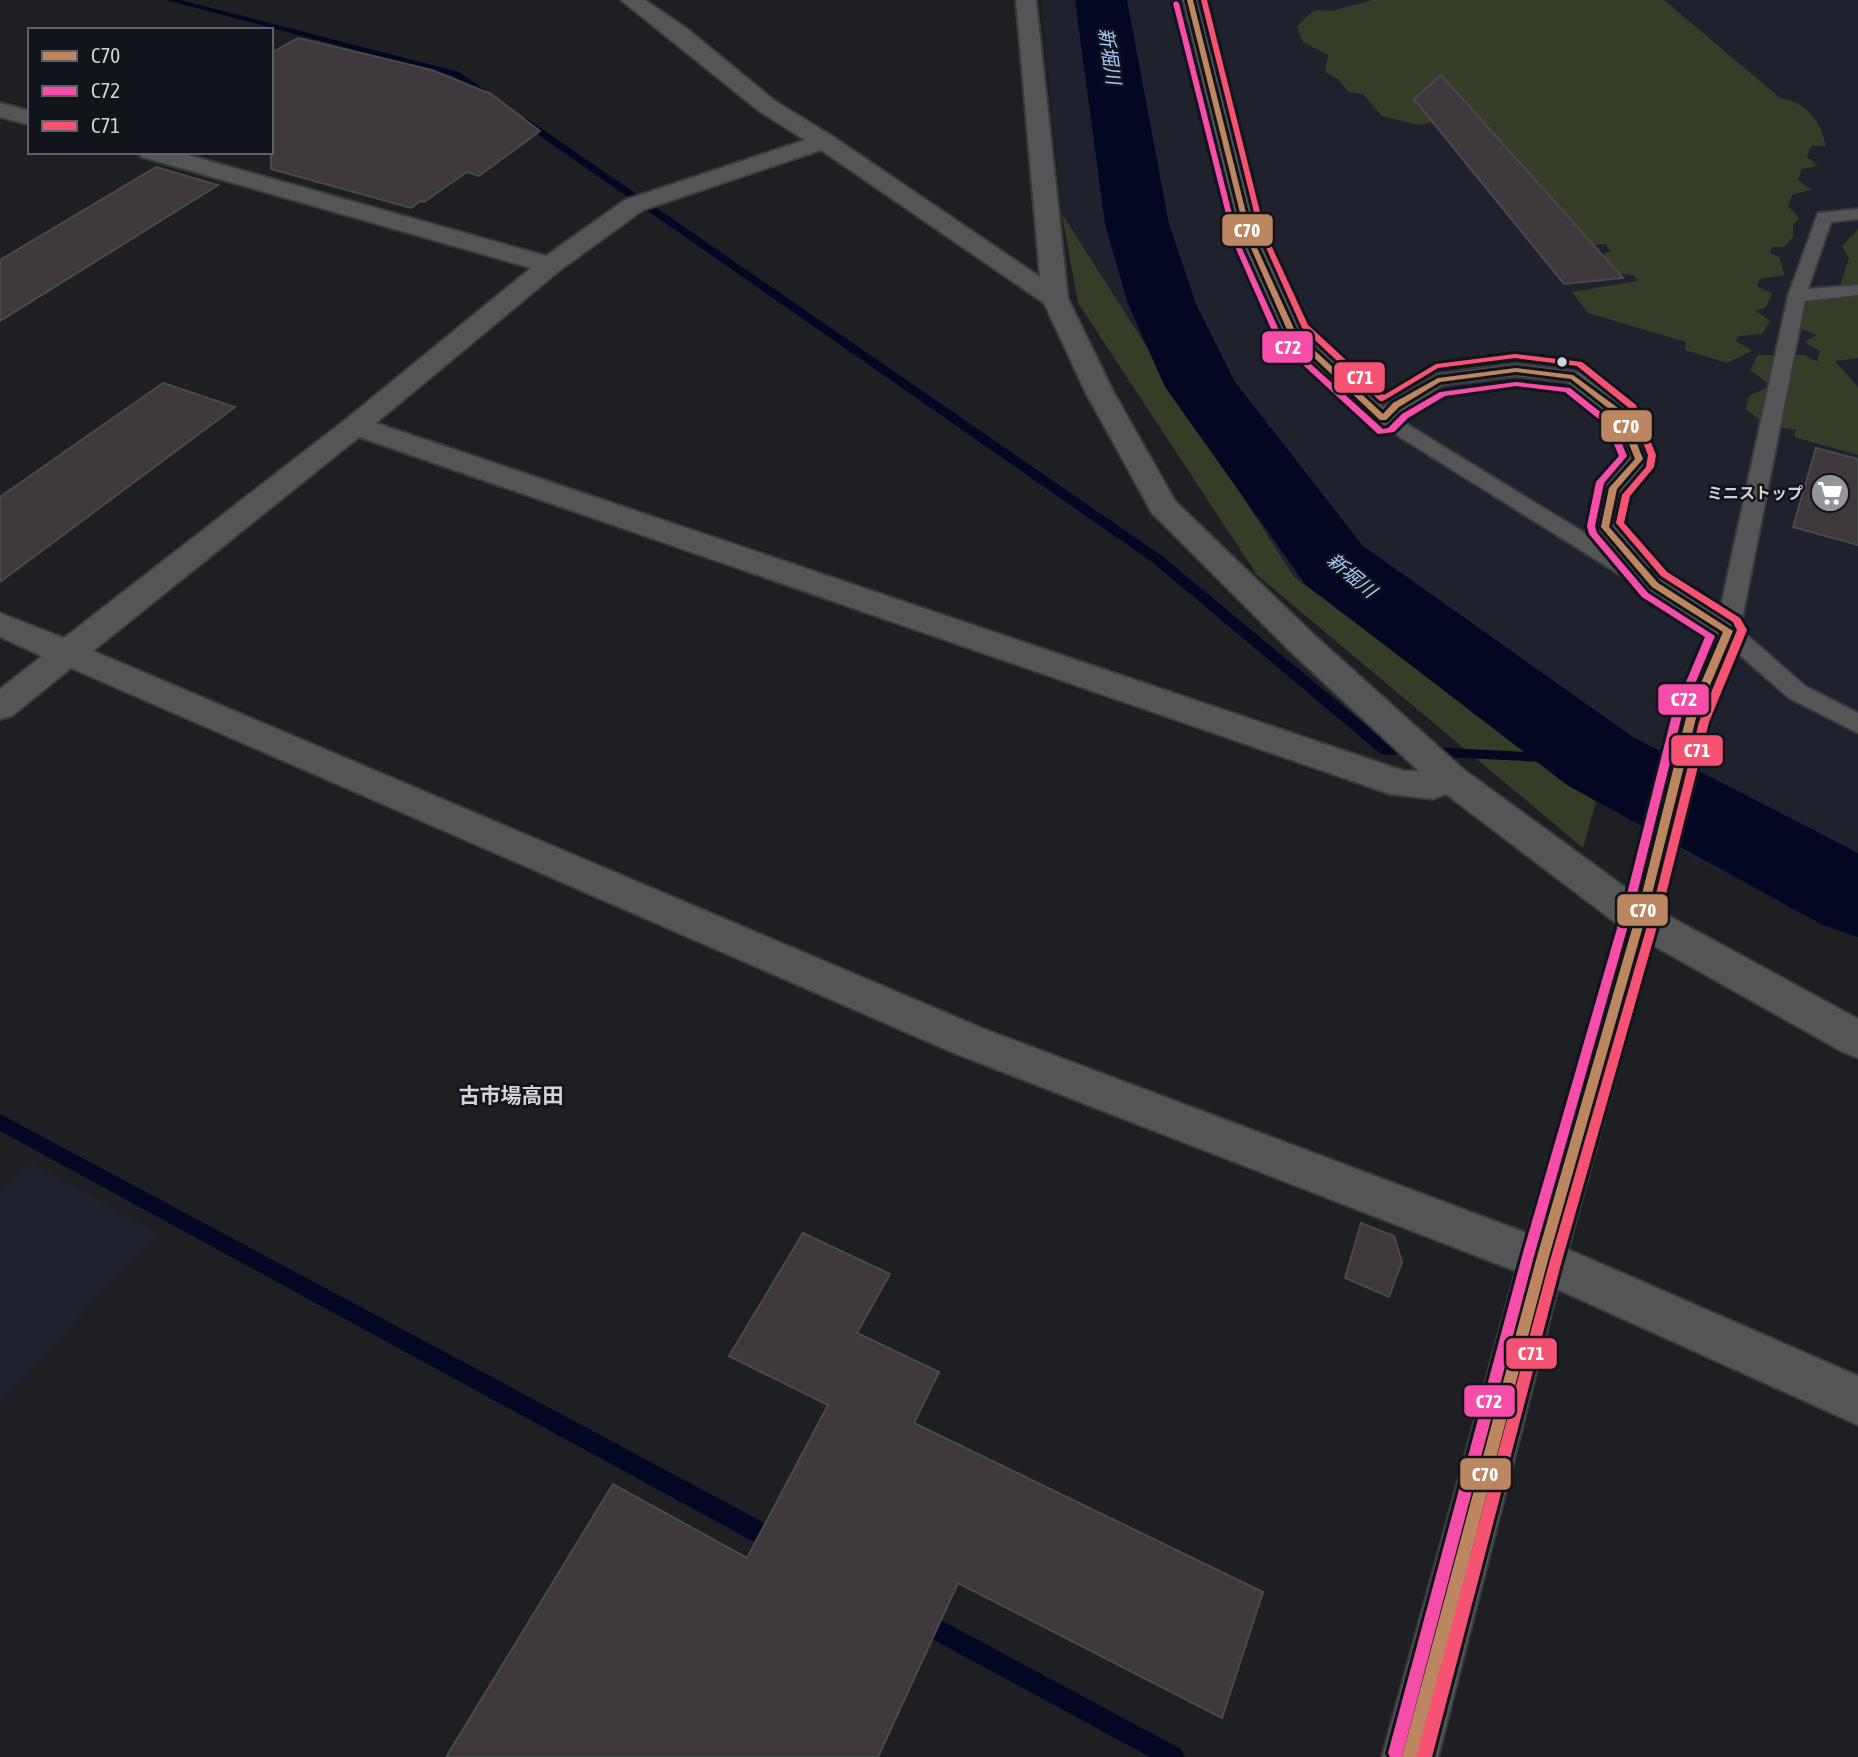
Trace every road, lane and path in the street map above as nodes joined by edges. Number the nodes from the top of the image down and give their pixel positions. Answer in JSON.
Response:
{"nodes":[{"id":1,"x":631,"y":0,"type":"edge"},
{"id":2,"x":1026,"y":0,"type":"edge"},
{"id":3,"x":1189,"y":0,"type":"edge"},
{"id":4,"x":0,"y":110,"type":"edge"},
{"id":5,"x":28,"y":117,"type":"edge"},
{"id":6,"x":824,"y":141,"type":"junction"},
{"id":7,"x":157,"y":154,"type":"edge"},
{"id":8,"x":1858,"y":214,"type":"edge"},
{"id":9,"x":550,"y":265,"type":"junction"},
{"id":10,"x":1858,"y":290,"type":"edge"},
{"id":11,"x":1797,"y":296,"type":"junction"},
{"id":12,"x":1055,"y":299,"type":"junction"},
{"id":13,"x":1383,"y":418,"type":"junction"},
{"id":14,"x":355,"y":426,"type":"junction"},
{"id":15,"x":1655,"y":585,"type":"junction"},
{"id":16,"x":0,"y":624,"type":"edge"},
{"id":17,"x":1728,"y":631,"type":"junction"},
{"id":18,"x":68,"y":652,"type":"junction"},
{"id":19,"x":0,"y":706,"type":"edge"},
{"id":20,"x":1691,"y":718,"type":"joint"},
{"id":21,"x":1858,"y":723,"type":"edge"},
{"id":22,"x":1450,"y":778,"type":"junction"},
{"id":23,"x":1642,"y":908,"type":"junction"},
{"id":24,"x":1858,"y":1040,"type":"edge"},
{"id":25,"x":1542,"y":1259,"type":"junction"},
{"id":26,"x":1858,"y":1401,"type":"edge"},
{"id":27,"x":1410,"y":1757,"type":"edge"}],
"edges":[{"from":1,"to":6,"type":"street"},
{"from":2,"to":12,"type":"street"},
{"from":3,"to":13,"type":"lane"},
{"from":4,"to":5,"type":"street"},
{"from":6,"to":9,"type":"street"},
{"from":6,"to":12,"type":"street"},
{"from":7,"to":9,"type":"street"},
{"from":8,"to":11,"type":"lane"},
{"from":9,"to":14,"type":"street"},
{"from":10,"to":11,"type":"lane"},
{"from":11,"to":17,"type":"lane"},
{"from":12,"to":22,"type":"street"},
{"from":13,"to":15,"type":"lane"},
{"from":13,"to":15,"type":"lane"},
{"from":14,"to":18,"type":"street"},
{"from":14,"to":22,"type":"street"},
{"from":15,"to":17,"type":"lane"},
{"from":16,"to":18,"type":"street"},
{"from":17,"to":20,"type":"lane"},
{"from":17,"to":21,"type":"lane"},
{"from":18,"to":19,"type":"street"},
{"from":18,"to":25,"type":"street"},
{"from":20,"to":23,"type":"street"},
{"from":22,"to":23,"type":"street"},
{"from":23,"to":24,"type":"street"},
{"from":23,"to":25,"type":"street"},
{"from":25,"to":26,"type":"street"},
{"from":25,"to":27,"type":"street"}]}
